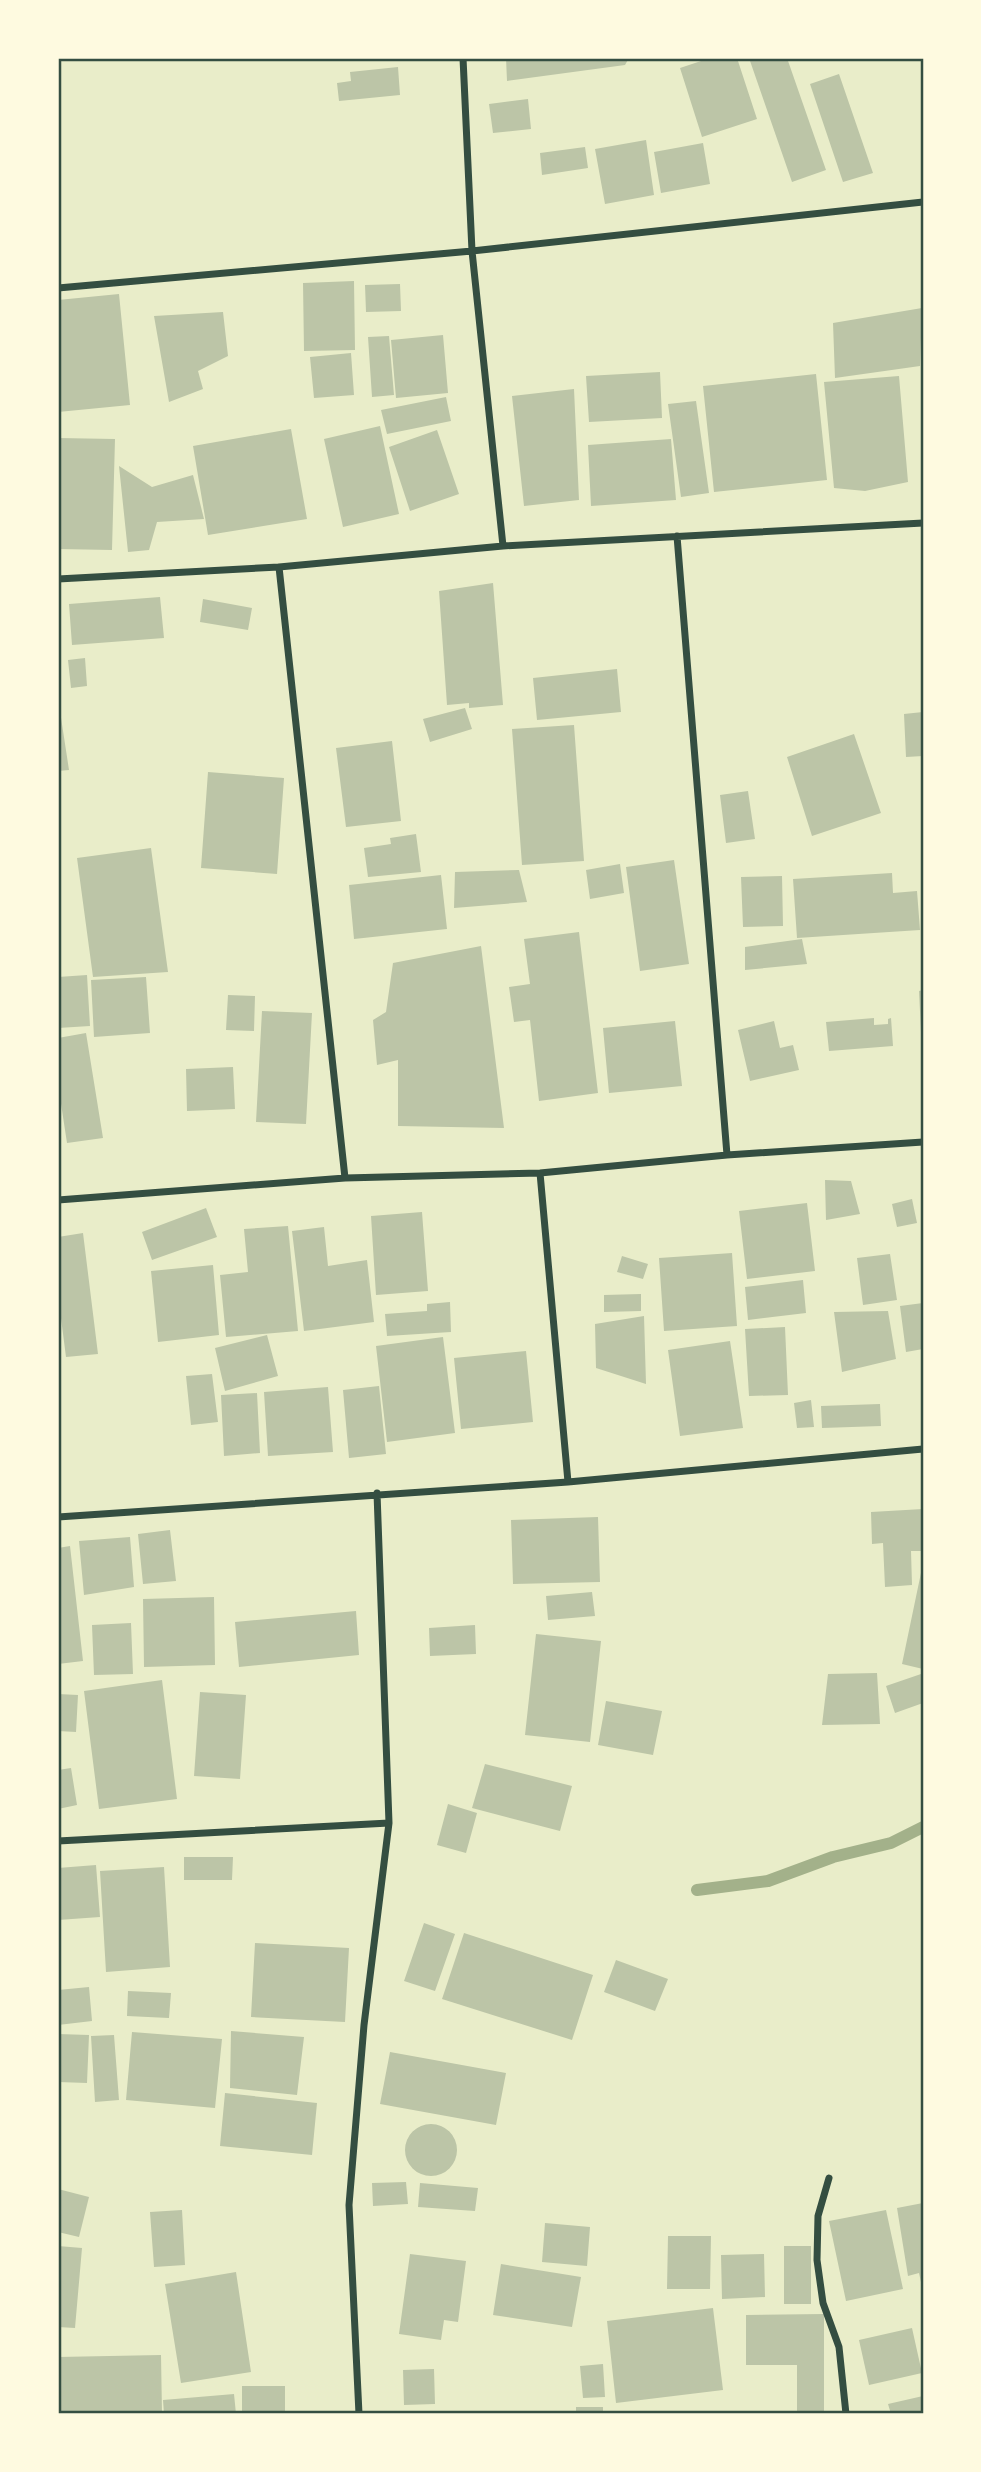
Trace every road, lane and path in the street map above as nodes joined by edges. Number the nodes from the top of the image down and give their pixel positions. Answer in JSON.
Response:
{"nodes":[{"id":1,"x":463,"y":58,"type":"edge"},
{"id":2,"x":923,"y":202,"type":"edge"},
{"id":3,"x":472,"y":251,"type":"junction"},
{"id":4,"x":58,"y":288,"type":"edge"},
{"id":5,"x":923,"y":523,"type":"edge"},
{"id":6,"x":677,"y":537,"type":"junction"},
{"id":7,"x":503,"y":545,"type":"junction"},
{"id":8,"x":279,"y":567,"type":"junction"},
{"id":9,"x":58,"y":579,"type":"edge"},
{"id":10,"x":923,"y":1142,"type":"edge"},
{"id":11,"x":727,"y":1155,"type":"junction"},
{"id":12,"x":540,"y":1173,"type":"junction"},
{"id":13,"x":345,"y":1178,"type":"junction"},
{"id":14,"x":58,"y":1200,"type":"edge"},
{"id":15,"x":923,"y":1448,"type":"edge"},
{"id":16,"x":568,"y":1482,"type":"junction"},
{"id":17,"x":377,"y":1493,"type":"junction"},
{"id":18,"x":58,"y":1517,"type":"edge"},
{"id":19,"x":389,"y":1823,"type":"junction"},
{"id":20,"x":58,"y":1841,"type":"edge"},
{"id":21,"x":829,"y":2178,"type":"dead end"},
{"id":22,"x":359,"y":2414,"type":"edge"},
{"id":23,"x":846,"y":2414,"type":"edge"}],
"edges":[{"from":1,"to":3,"type":"street"},
{"from":2,"to":3,"type":"street"},
{"from":3,"to":4,"type":"street"},
{"from":3,"to":7,"type":"street"},
{"from":5,"to":6,"type":"street"},
{"from":6,"to":7,"type":"street"},
{"from":6,"to":11,"type":"street"},
{"from":7,"to":8,"type":"street"},
{"from":8,"to":9,"type":"street"},
{"from":8,"to":13,"type":"street"},
{"from":10,"to":11,"type":"street"},
{"from":11,"to":12,"type":"street"},
{"from":12,"to":13,"type":"street"},
{"from":12,"to":16,"type":"street"},
{"from":13,"to":14,"type":"street"},
{"from":15,"to":16,"type":"street"},
{"from":16,"to":17,"type":"street"},
{"from":17,"to":18,"type":"street"},
{"from":17,"to":19,"type":"street"},
{"from":19,"to":20,"type":"street"},
{"from":19,"to":22,"type":"street"},
{"from":21,"to":23,"type":"street"}]}
